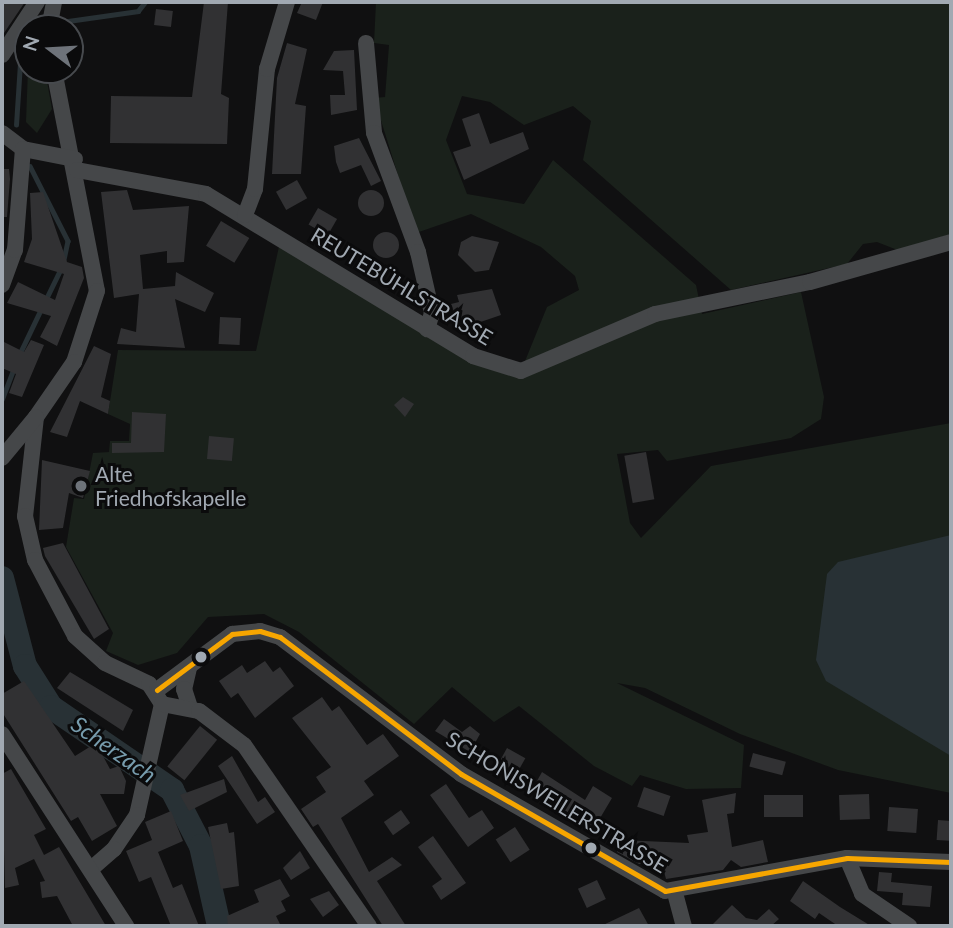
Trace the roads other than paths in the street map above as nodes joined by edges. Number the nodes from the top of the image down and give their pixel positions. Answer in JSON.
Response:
{"nodes":[{"id":1,"x":37,"y":2,"type":"edge"},
{"id":2,"x":287,"y":2,"type":"edge"},
{"id":3,"x":366,"y":43,"type":"dead end"},
{"id":4,"x":2,"y":55,"type":"edge"},
{"id":5,"x":57,"y":84,"type":"edge"},
{"id":6,"x":9,"y":142,"type":"edge"},
{"id":7,"x":76,"y":165,"type":"junction"},
{"id":8,"x":245,"y":215,"type":"junction"},
{"id":9,"x":951,"y":242,"type":"edge"},
{"id":10,"x":2,"y":285,"type":"edge"},
{"id":11,"x":426,"y":329,"type":"junction"},
{"id":12,"x":36,"y":418,"type":"junction"},
{"id":13,"x":6,"y":439,"type":"edge"},
{"id":14,"x":30,"y":446,"type":"junction"},
{"id":15,"x":2,"y":458,"type":"edge"},
{"id":16,"x":189,"y":668,"type":"junction"},
{"id":17,"x":159,"y":697,"type":"junction"},
{"id":18,"x":190,"y":707,"type":"junction"},
{"id":19,"x":2,"y":734,"type":"edge"},
{"id":20,"x":847,"y":858,"type":"junction"},
{"id":21,"x":951,"y":862,"type":"edge"},
{"id":22,"x":91,"y":869,"type":"junction"},
{"id":23,"x":675,"y":893,"type":"junction"},
{"id":24,"x":126,"y":926,"type":"edge"},
{"id":25,"x":369,"y":926,"type":"edge"},
{"id":26,"x":684,"y":926,"type":"edge"},
{"id":27,"x":909,"y":926,"type":"edge"}],
"edges":[{"from":1,"to":4,"type":"street"},
{"from":2,"to":8,"type":"street"},
{"from":3,"to":11,"type":"street"},
{"from":5,"to":7,"type":"street"},
{"from":6,"to":7,"type":"street","name":"REUTEBÜHLSTRASSE"},
{"from":6,"to":10,"type":"street"},
{"from":7,"to":8,"type":"street","name":"REUTEBÜHLSTRASSE"},
{"from":7,"to":12,"type":"street"},
{"from":8,"to":11,"type":"street","name":"REUTEBÜHLSTRASSE"},
{"from":9,"to":11,"type":"street","name":"REUTEBÜHLSTRASSE"},
{"from":12,"to":13,"type":"street"},
{"from":12,"to":14,"type":"street"},
{"from":13,"to":14,"type":"street"},
{"from":13,"to":15,"type":"street"},
{"from":14,"to":17,"type":"street"},
{"from":16,"to":17,"type":"street","name":"SCHONISWEILERSTRASSE"},
{"from":16,"to":18,"type":"street"},
{"from":16,"to":23,"type":"street","name":"SCHONISWEILERSTRASSE"},
{"from":17,"to":18,"type":"street"},
{"from":17,"to":22,"type":"street"},
{"from":18,"to":25,"type":"street"},
{"from":19,"to":22,"type":"street"},
{"from":20,"to":21,"type":"street","name":"SCHONISWEILERSTRASSE"},
{"from":20,"to":23,"type":"street","name":"SCHONISWEILERSTRASSE"},
{"from":20,"to":27,"type":"street"},
{"from":22,"to":24,"type":"street"},
{"from":23,"to":26,"type":"street"}]}
